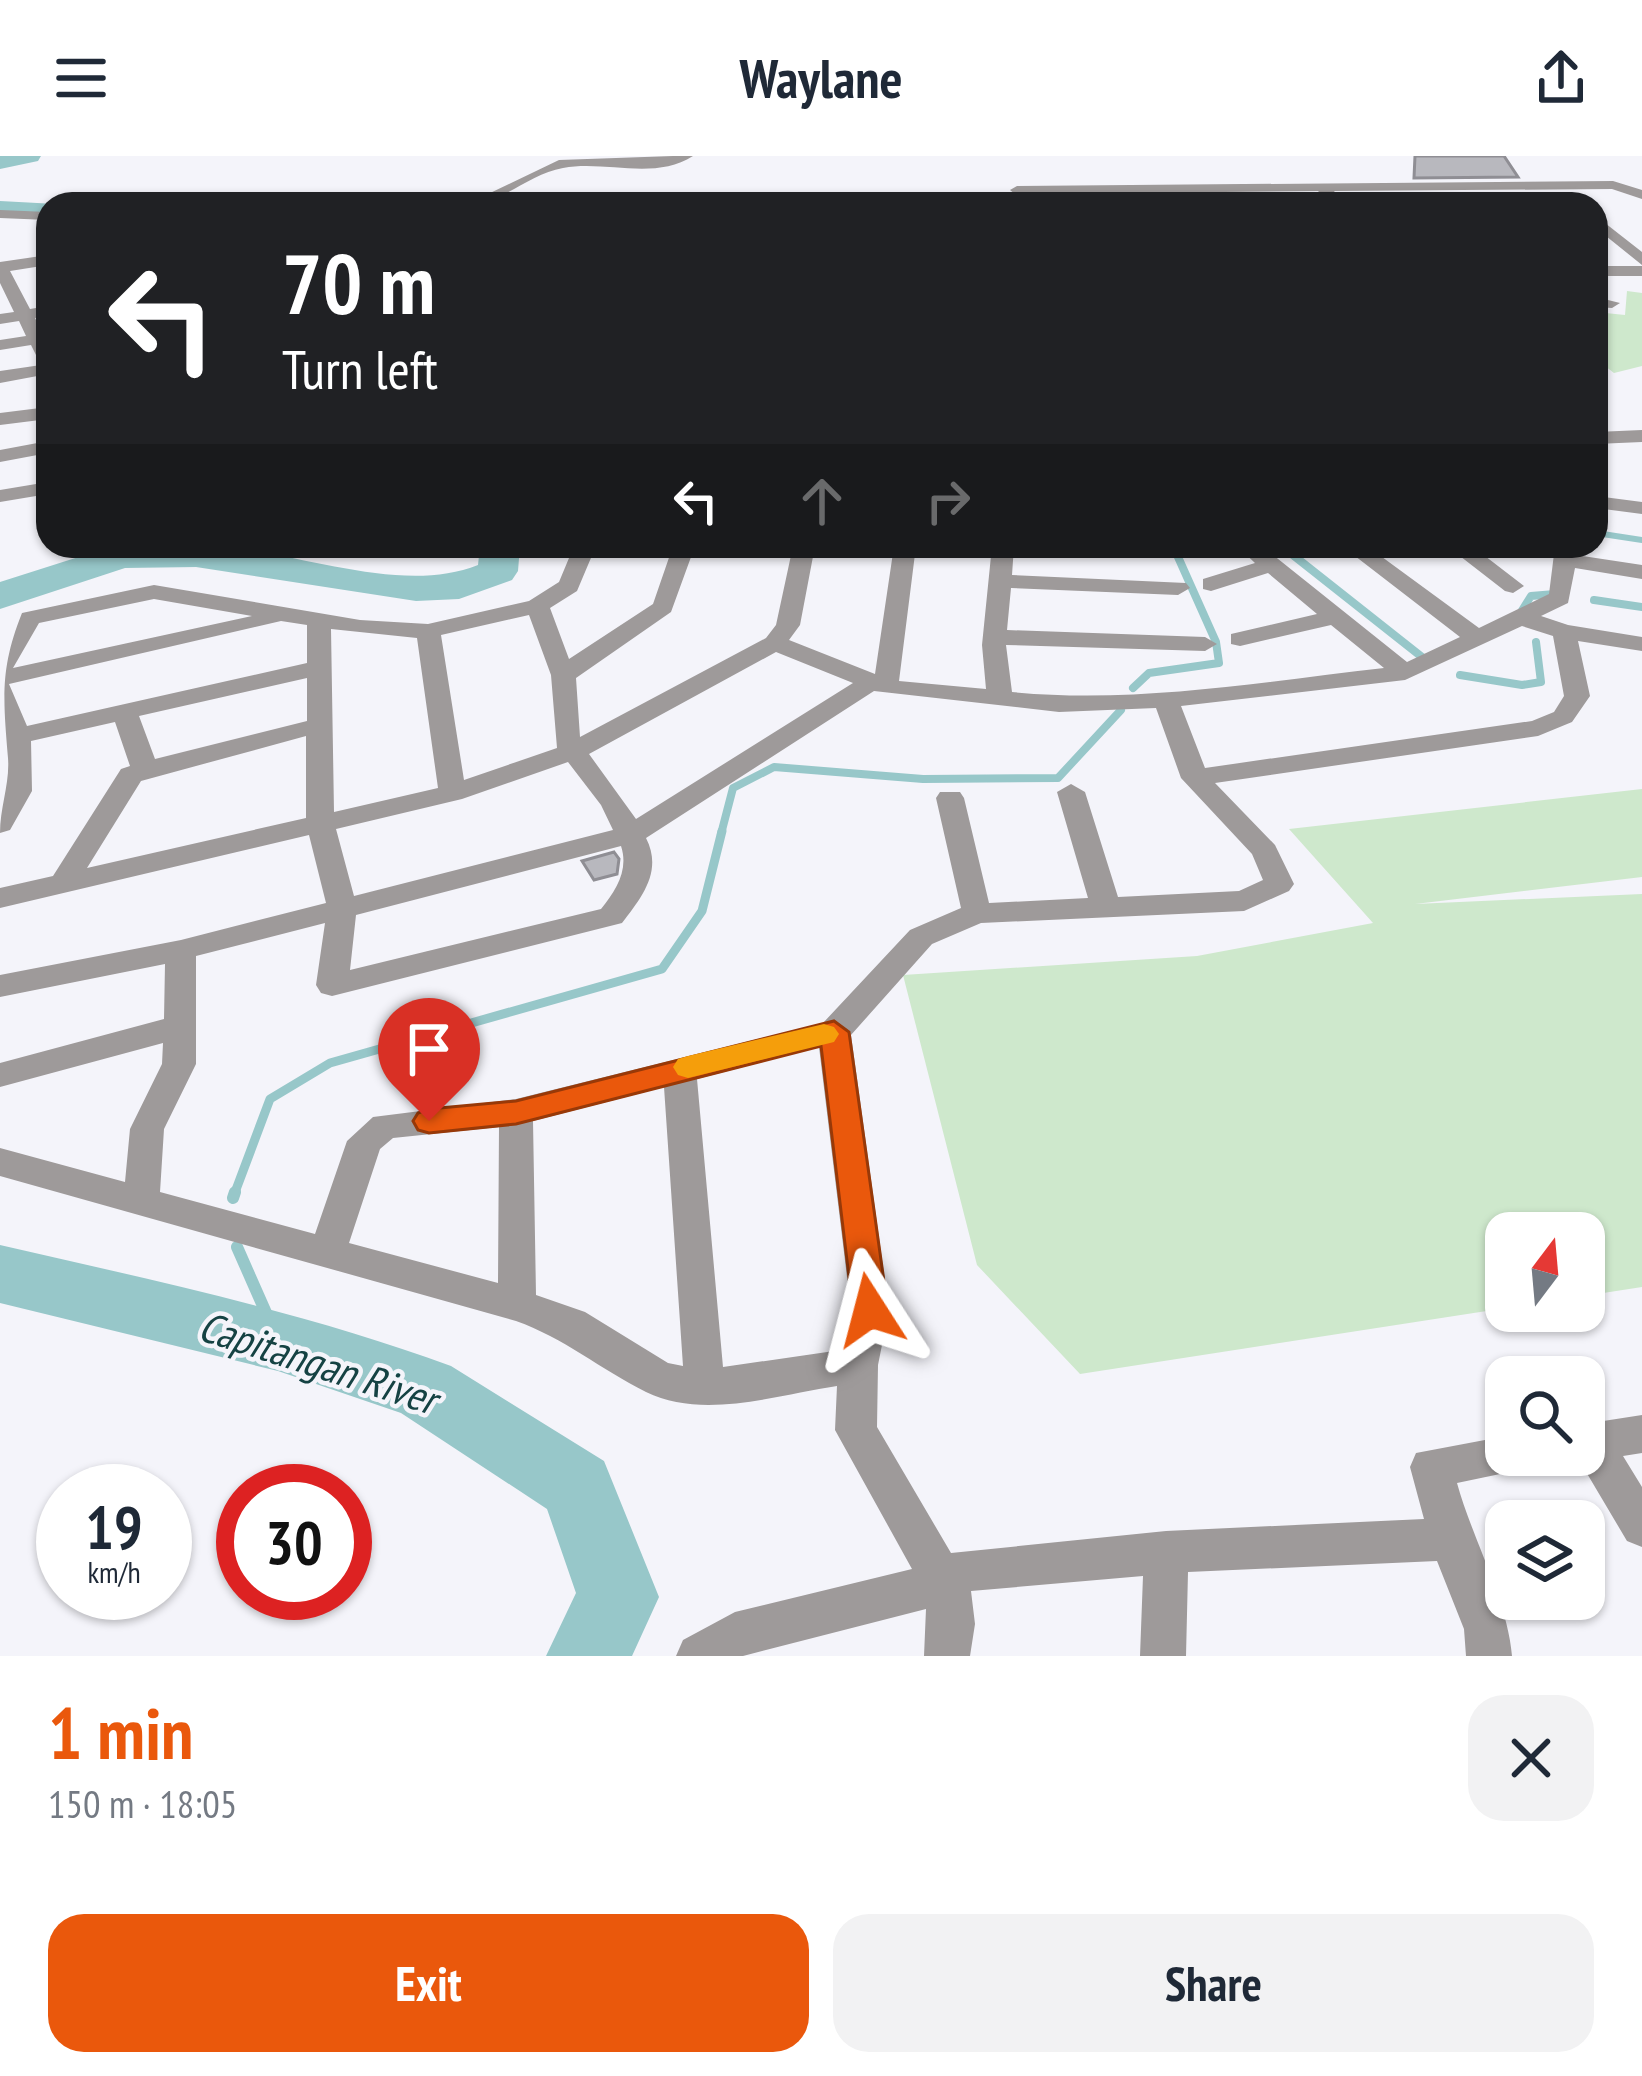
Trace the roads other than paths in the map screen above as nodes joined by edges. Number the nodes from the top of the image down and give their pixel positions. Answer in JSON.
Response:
{"nodes":[{"id":1,"x":686,"y":156,"type":"edge"},
{"id":2,"x":1472,"y":168,"type":"dead end"},
{"id":3,"x":1557,"y":186,"type":"junction"},
{"id":4,"x":1322,"y":187,"type":"junction"},
{"id":5,"x":1495,"y":188,"type":"junction"},
{"id":6,"x":1090,"y":189,"type":"junction"},
{"id":7,"x":1152,"y":190,"type":"junction"},
{"id":8,"x":500,"y":192,"type":"edge"},
{"id":9,"x":1020,"y":192,"type":"edge"},
{"id":10,"x":1093,"y":192,"type":"edge"},
{"id":11,"x":1155,"y":192,"type":"edge"},
{"id":12,"x":1327,"y":192,"type":"edge"},
{"id":13,"x":1499,"y":192,"type":"edge"},
{"id":14,"x":1564,"y":192,"type":"edge"},
{"id":15,"x":1640,"y":197,"type":"edge"},
{"id":16,"x":0,"y":214,"type":"edge"},
{"id":17,"x":36,"y":216,"type":"edge"},
{"id":18,"x":1608,"y":228,"type":"edge"},
{"id":19,"x":1642,"y":230,"type":"edge"},
{"id":20,"x":1608,"y":233,"type":"edge"},
{"id":21,"x":36,"y":258,"type":"edge"},
{"id":22,"x":1641,"y":260,"type":"edge"},
{"id":23,"x":0,"y":268,"type":"edge"},
{"id":24,"x":1608,"y":268,"type":"edge"},
{"id":25,"x":6,"y":292,"type":"edge"},
{"id":26,"x":36,"y":313,"type":"edge"},
{"id":27,"x":24,"y":315,"type":"junction"},
{"id":28,"x":0,"y":319,"type":"edge"},
{"id":29,"x":36,"y":336,"type":"edge"},
{"id":30,"x":36,"y":339,"type":"edge"},
{"id":31,"x":0,"y":345,"type":"edge"},
{"id":32,"x":36,"y":368,"type":"edge"},
{"id":33,"x":0,"y":377,"type":"edge"},
{"id":34,"x":36,"y":414,"type":"edge"},
{"id":35,"x":0,"y":419,"type":"edge"},
{"id":36,"x":1642,"y":436,"type":"edge"},
{"id":37,"x":1608,"y":437,"type":"edge"},
{"id":38,"x":36,"y":449,"type":"edge"},
{"id":39,"x":0,"y":456,"type":"edge"},
{"id":40,"x":36,"y":490,"type":"edge"},
{"id":41,"x":0,"y":496,"type":"edge"},
{"id":42,"x":1608,"y":504,"type":"edge"},
{"id":43,"x":1642,"y":508,"type":"edge"},
{"id":44,"x":580,"y":558,"type":"edge"},
{"id":45,"x":680,"y":558,"type":"edge"},
{"id":46,"x":802,"y":558,"type":"edge"},
{"id":47,"x":903,"y":558,"type":"edge"},
{"id":48,"x":1002,"y":558,"type":"edge"},
{"id":49,"x":1263,"y":558,"type":"edge"},
{"id":50,"x":1369,"y":558,"type":"edge"},
{"id":51,"x":1474,"y":558,"type":"edge"},
{"id":52,"x":1564,"y":558,"type":"edge"},
{"id":53,"x":1585,"y":558,"type":"edge"},
{"id":54,"x":1271,"y":565,"type":"junction"},
{"id":55,"x":1642,"y":572,"type":"edge"},
{"id":56,"x":1000,"y":581,"type":"junction"},
{"id":57,"x":1211,"y":584,"type":"dead end"},
{"id":58,"x":1513,"y":586,"type":"dead end"},
{"id":59,"x":1178,"y":588,"type":"dead end"},
{"id":60,"x":537,"y":606,"type":"junction"},
{"id":61,"x":287,"y":615,"type":"junction"},
{"id":62,"x":1334,"y":617,"type":"junction"},
{"id":63,"x":319,"y":619,"type":"junction"},
{"id":64,"x":1526,"y":619,"type":"junction"},
{"id":65,"x":428,"y":631,"type":"junction"},
{"id":66,"x":1564,"y":632,"type":"junction"},
{"id":67,"x":995,"y":637,"type":"junction"},
{"id":68,"x":1240,"y":639,"type":"dead end"},
{"id":69,"x":1479,"y":640,"type":"junction"},
{"id":70,"x":775,"y":643,"type":"junction"},
{"id":71,"x":1205,"y":644,"type":"dead end"},
{"id":72,"x":1642,"y":644,"type":"edge"},
{"id":73,"x":0,"y":668,"type":"edge"},
{"id":74,"x":319,"y":668,"type":"junction"},
{"id":75,"x":1405,"y":673,"type":"junction"},
{"id":76,"x":563,"y":675,"type":"junction"},
{"id":77,"x":0,"y":677,"type":"edge"},
{"id":78,"x":879,"y":684,"type":"junction"},
{"id":79,"x":0,"y":689,"type":"edge"},
{"id":80,"x":1000,"y":699,"type":"junction"},
{"id":81,"x":1166,"y":700,"type":"junction"},
{"id":82,"x":124,"y":711,"type":"junction"},
{"id":83,"x":320,"y":725,"type":"junction"},
{"id":84,"x":18,"y":736,"type":"junction"},
{"id":85,"x":574,"y":751,"type":"junction"},
{"id":86,"x":145,"y":770,"type":"junction"},
{"id":87,"x":1196,"y":778,"type":"junction"},
{"id":88,"x":1070,"y":792,"type":"dead end"},
{"id":89,"x":452,"y":793,"type":"junction"},
{"id":90,"x":950,"y":797,"type":"dead end"},
{"id":91,"x":320,"y":823,"type":"junction"},
{"id":92,"x":0,"y":824,"type":"edge"},
{"id":93,"x":632,"y":834,"type":"junction"},
{"id":94,"x":64,"y":882,"type":"junction"},
{"id":95,"x":0,"y":898,"type":"edge"},
{"id":96,"x":1105,"y":904,"type":"junction"},
{"id":97,"x":342,"y":908,"type":"junction"},
{"id":98,"x":977,"y":913,"type":"junction"},
{"id":99,"x":181,"y":950,"type":"junction"},
{"id":100,"x":0,"y":986,"type":"edge"},
{"id":101,"x":178,"y":1027,"type":"junction"},
{"id":102,"x":834,"y":1032,"type":"junction"},
{"id":103,"x":679,"y":1069,"type":"junction"},
{"id":104,"x":0,"y":1075,"type":"edge"},
{"id":105,"x":516,"y":1112,"type":"junction"},
{"id":106,"x":0,"y":1162,"type":"edge"},
{"id":107,"x":141,"y":1200,"type":"junction"},
{"id":108,"x":327,"y":1252,"type":"junction"},
{"id":109,"x":518,"y":1305,"type":"junction"},
{"id":110,"x":858,"y":1365,"type":"junction"},
{"id":111,"x":705,"y":1388,"type":"junction"},
{"id":112,"x":1642,"y":1434,"type":"edge"},
{"id":113,"x":1605,"y":1440,"type":"edge"},
{"id":114,"x":1485,"y":1459,"type":"edge"},
{"id":115,"x":1605,"y":1470,"type":"edge"},
{"id":116,"x":1642,"y":1526,"type":"edge"},
{"id":117,"x":1451,"y":1540,"type":"junction"},
{"id":118,"x":1166,"y":1552,"type":"junction"},
{"id":119,"x":944,"y":1583,"type":"junction"},
{"id":120,"x":699,"y":1656,"type":"edge"},
{"id":121,"x":947,"y":1656,"type":"edge"},
{"id":122,"x":1163,"y":1656,"type":"edge"},
{"id":123,"x":1489,"y":1656,"type":"edge"}],
"edges":[{"from":1,"to":8,"type":"street"},
{"from":2,"to":5,"type":"street"},
{"from":3,"to":5,"type":"street"},
{"from":3,"to":14,"type":"street"},
{"from":3,"to":15,"type":"street"},
{"from":4,"to":5,"type":"street"},
{"from":4,"to":7,"type":"street"},
{"from":4,"to":12,"type":"street"},
{"from":5,"to":13,"type":"street"},
{"from":6,"to":7,"type":"street"},
{"from":6,"to":9,"type":"street"},
{"from":6,"to":10,"type":"street"},
{"from":7,"to":11,"type":"street"},
{"from":16,"to":17,"type":"street"},
{"from":18,"to":19,"type":"street"},
{"from":20,"to":22,"type":"street"},
{"from":21,"to":23,"type":"street"},
{"from":22,"to":24,"type":"street"},
{"from":23,"to":25,"type":"street"},
{"from":25,"to":27,"type":"street"},
{"from":26,"to":27,"type":"street"},
{"from":27,"to":28,"type":"street"},
{"from":27,"to":29,"type":"street"},
{"from":30,"to":31,"type":"street"},
{"from":32,"to":33,"type":"street"},
{"from":34,"to":35,"type":"street"},
{"from":36,"to":37,"type":"street"},
{"from":38,"to":39,"type":"street"},
{"from":40,"to":41,"type":"street"},
{"from":42,"to":43,"type":"street"},
{"from":44,"to":60,"type":"street"},
{"from":45,"to":76,"type":"street"},
{"from":46,"to":70,"type":"street"},
{"from":47,"to":78,"type":"street"},
{"from":48,"to":56,"type":"street"},
{"from":49,"to":54,"type":"street"},
{"from":50,"to":69,"type":"street"},
{"from":51,"to":58,"type":"street"},
{"from":52,"to":64,"type":"street"},
{"from":53,"to":55,"type":"street"},
{"from":54,"to":57,"type":"street"},
{"from":54,"to":62,"type":"street"},
{"from":56,"to":59,"type":"street"},
{"from":56,"to":67,"type":"street"},
{"from":60,"to":65,"type":"street"},
{"from":60,"to":76,"type":"street"},
{"from":61,"to":63,"type":"street"},
{"from":61,"to":73,"type":"street"},
{"from":61,"to":77,"type":"street"},
{"from":62,"to":68,"type":"street"},
{"from":62,"to":75,"type":"street"},
{"from":63,"to":65,"type":"street"},
{"from":63,"to":74,"type":"street"},
{"from":64,"to":66,"type":"street"},
{"from":64,"to":69,"type":"street"},
{"from":65,"to":89,"type":"street"},
{"from":66,"to":72,"type":"street"},
{"from":66,"to":87,"type":"street"},
{"from":67,"to":71,"type":"street"},
{"from":67,"to":80,"type":"street"},
{"from":69,"to":75,"type":"street"},
{"from":70,"to":78,"type":"street"},
{"from":70,"to":85,"type":"street"},
{"from":74,"to":82,"type":"street"},
{"from":74,"to":83,"type":"street"},
{"from":75,"to":81,"type":"street"},
{"from":76,"to":85,"type":"street"},
{"from":78,"to":80,"type":"street"},
{"from":78,"to":93,"type":"street"},
{"from":79,"to":84,"type":"street"},
{"from":80,"to":81,"type":"street"},
{"from":81,"to":87,"type":"street"},
{"from":82,"to":84,"type":"street"},
{"from":82,"to":86,"type":"street"},
{"from":83,"to":86,"type":"street"},
{"from":83,"to":91,"type":"street"},
{"from":84,"to":92,"type":"street"},
{"from":85,"to":89,"type":"street"},
{"from":85,"to":93,"type":"street"},
{"from":86,"to":94,"type":"street"},
{"from":87,"to":96,"type":"street"},
{"from":88,"to":96,"type":"street"},
{"from":89,"to":91,"type":"street"},
{"from":90,"to":98,"type":"street"},
{"from":91,"to":94,"type":"street"},
{"from":91,"to":97,"type":"street"},
{"from":93,"to":97,"type":"street"},
{"from":93,"to":97,"type":"street"},
{"from":94,"to":95,"type":"street"},
{"from":96,"to":98,"type":"street"},
{"from":97,"to":99,"type":"street"},
{"from":98,"to":102,"type":"street"},
{"from":99,"to":100,"type":"street"},
{"from":99,"to":101,"type":"street"},
{"from":101,"to":104,"type":"street"},
{"from":101,"to":107,"type":"street"},
{"from":102,"to":103,"type":"street"},
{"from":102,"to":110,"type":"street"},
{"from":103,"to":105,"type":"street"},
{"from":103,"to":111,"type":"street"},
{"from":105,"to":108,"type":"street"},
{"from":105,"to":109,"type":"street"},
{"from":106,"to":107,"type":"street"},
{"from":107,"to":108,"type":"street"},
{"from":108,"to":109,"type":"street"},
{"from":109,"to":111,"type":"street"},
{"from":110,"to":111,"type":"street"},
{"from":110,"to":119,"type":"street"},
{"from":112,"to":113,"type":"street"},
{"from":114,"to":117,"type":"street"},
{"from":115,"to":116,"type":"street"},
{"from":117,"to":118,"type":"street"},
{"from":117,"to":123,"type":"street"},
{"from":118,"to":119,"type":"street"},
{"from":118,"to":122,"type":"street"},
{"from":119,"to":120,"type":"street"},
{"from":119,"to":121,"type":"street"}]}
